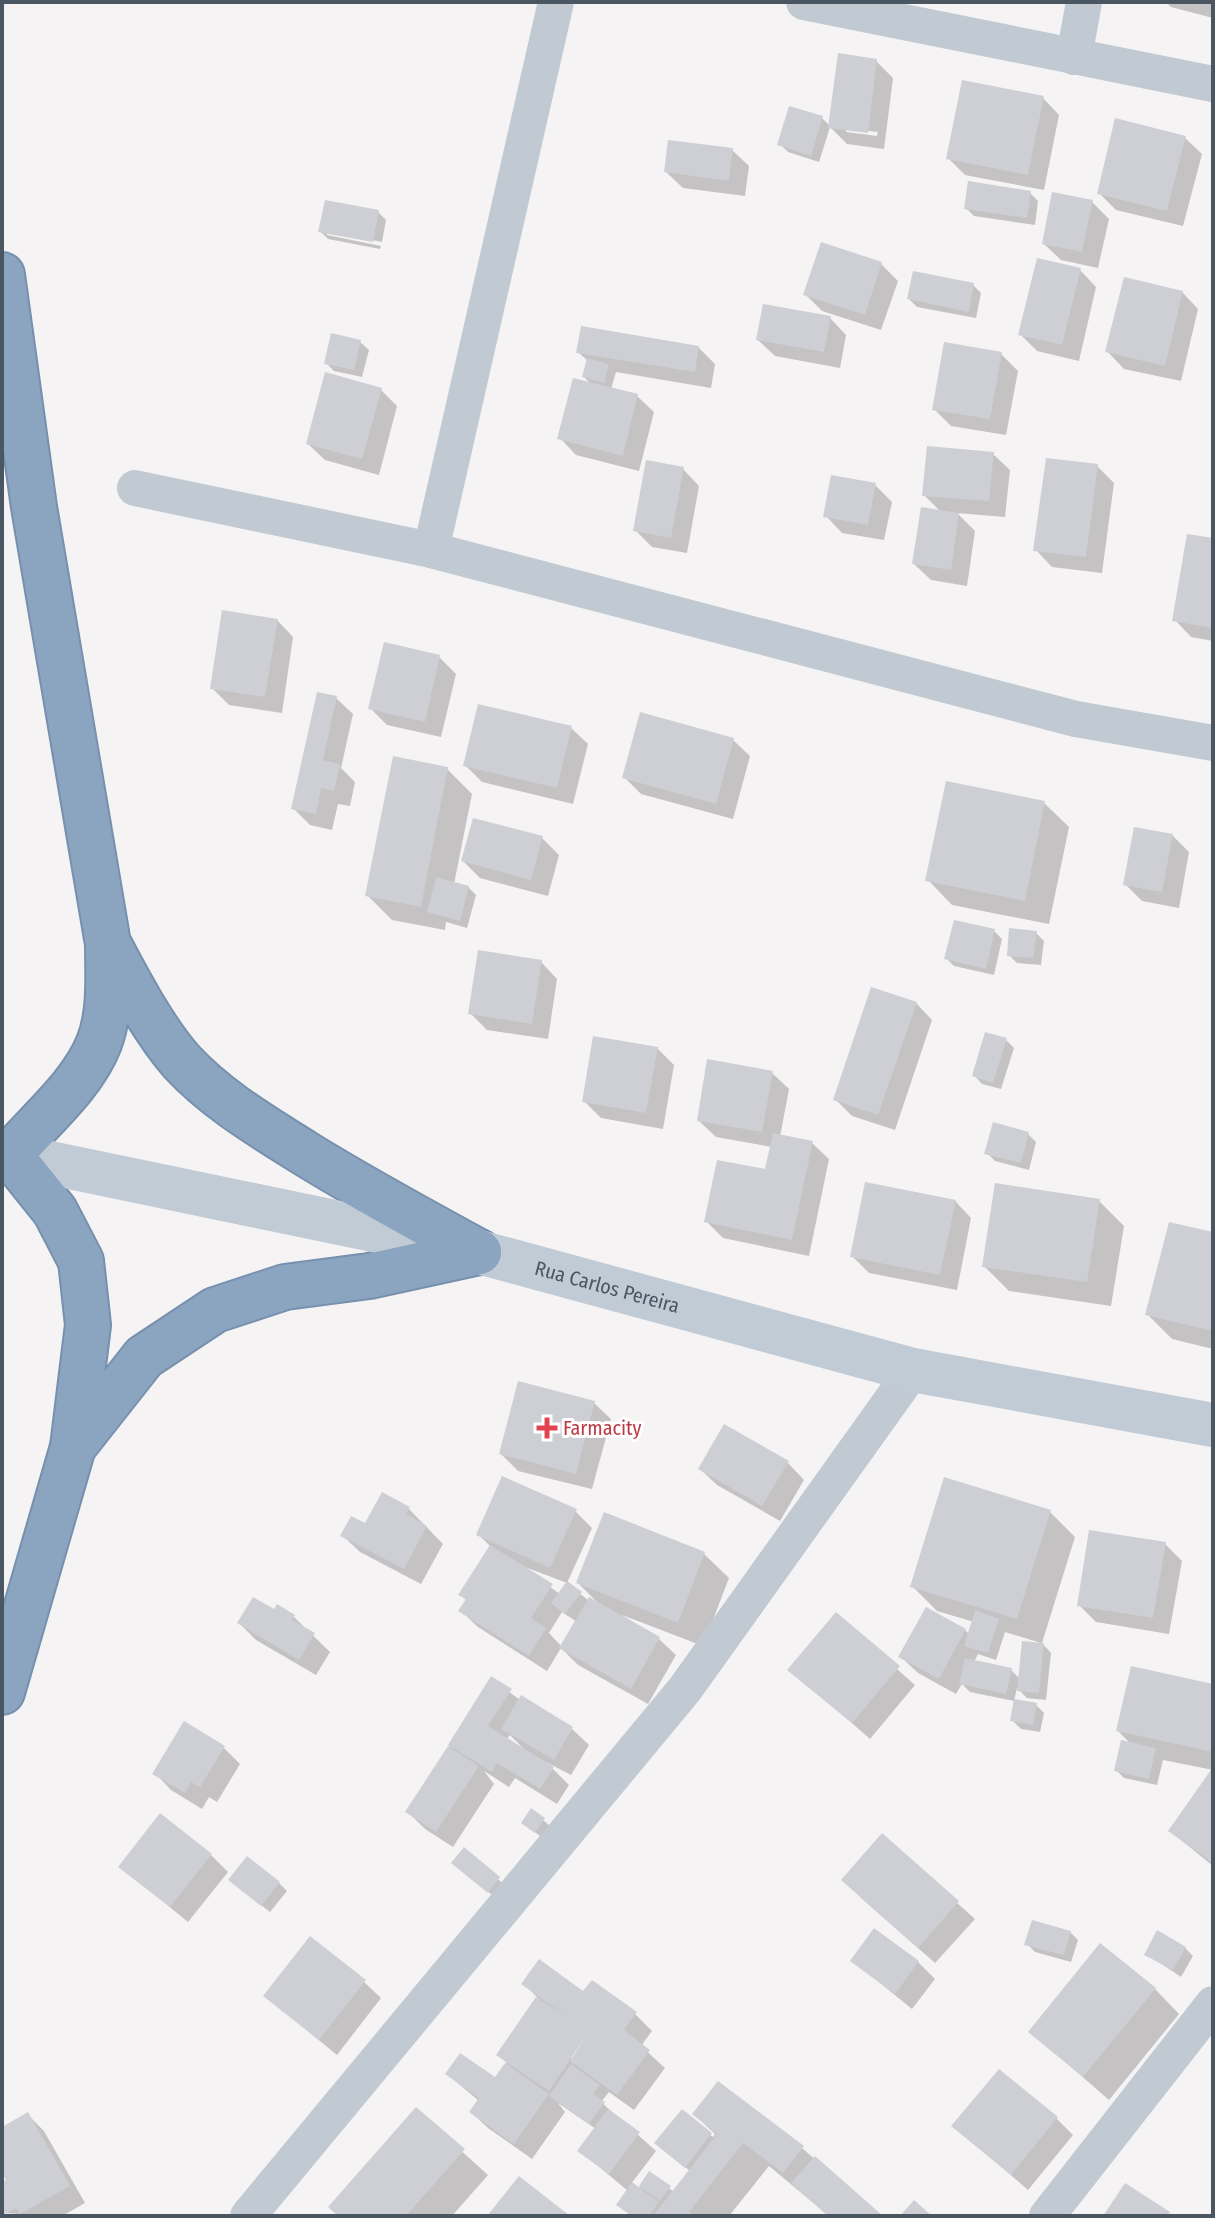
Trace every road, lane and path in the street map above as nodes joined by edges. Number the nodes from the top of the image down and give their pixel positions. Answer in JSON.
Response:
{"nodes":[{"id":1,"x":556,"y":2,"type":"edge"},
{"id":2,"x":804,"y":2,"type":"edge"},
{"id":3,"x":1084,"y":2,"type":"edge"},
{"id":4,"x":1074,"y":57,"type":"junction"},
{"id":5,"x":1213,"y":84,"type":"edge"},
{"id":6,"x":2,"y":275,"type":"edge"},
{"id":7,"x":135,"y":488,"type":"dead end"},
{"id":8,"x":431,"y":550,"type":"junction"},
{"id":9,"x":1213,"y":743,"type":"edge"},
{"id":10,"x":108,"y":944,"type":"junction"},
{"id":11,"x":6,"y":1154,"type":"edge"},
{"id":12,"x":479,"y":1252,"type":"junction"},
{"id":13,"x":913,"y":1370,"type":"junction"},
{"id":14,"x":1213,"y":1425,"type":"edge"},
{"id":15,"x":73,"y":1447,"type":"junction"},
{"id":16,"x":2,"y":1692,"type":"edge"},
{"id":17,"x":1213,"y":2004,"type":"edge"},
{"id":18,"x":248,"y":2216,"type":"edge"},
{"id":19,"x":1047,"y":2216,"type":"edge"}],
"edges":[{"from":1,"to":8,"type":"street"},
{"from":2,"to":4,"type":"street"},
{"from":3,"to":4,"type":"street"},
{"from":4,"to":5,"type":"street"},
{"from":6,"to":10,"type":"highway"},
{"from":7,"to":8,"type":"street"},
{"from":8,"to":9,"type":"street"},
{"from":10,"to":11,"type":"highway"},
{"from":10,"to":12,"type":"highway"},
{"from":11,"to":12,"type":"main road","name":"Rua Carlos Pereira"},
{"from":11,"to":15,"type":"highway"},
{"from":12,"to":13,"type":"main road","name":"Rua Carlos Pereira"},
{"from":12,"to":15,"type":"highway"},
{"from":13,"to":14,"type":"main road","name":"Rua Carlos Pereira"},
{"from":13,"to":18,"type":"street"},
{"from":15,"to":16,"type":"highway"},
{"from":17,"to":19,"type":"street"}]}
